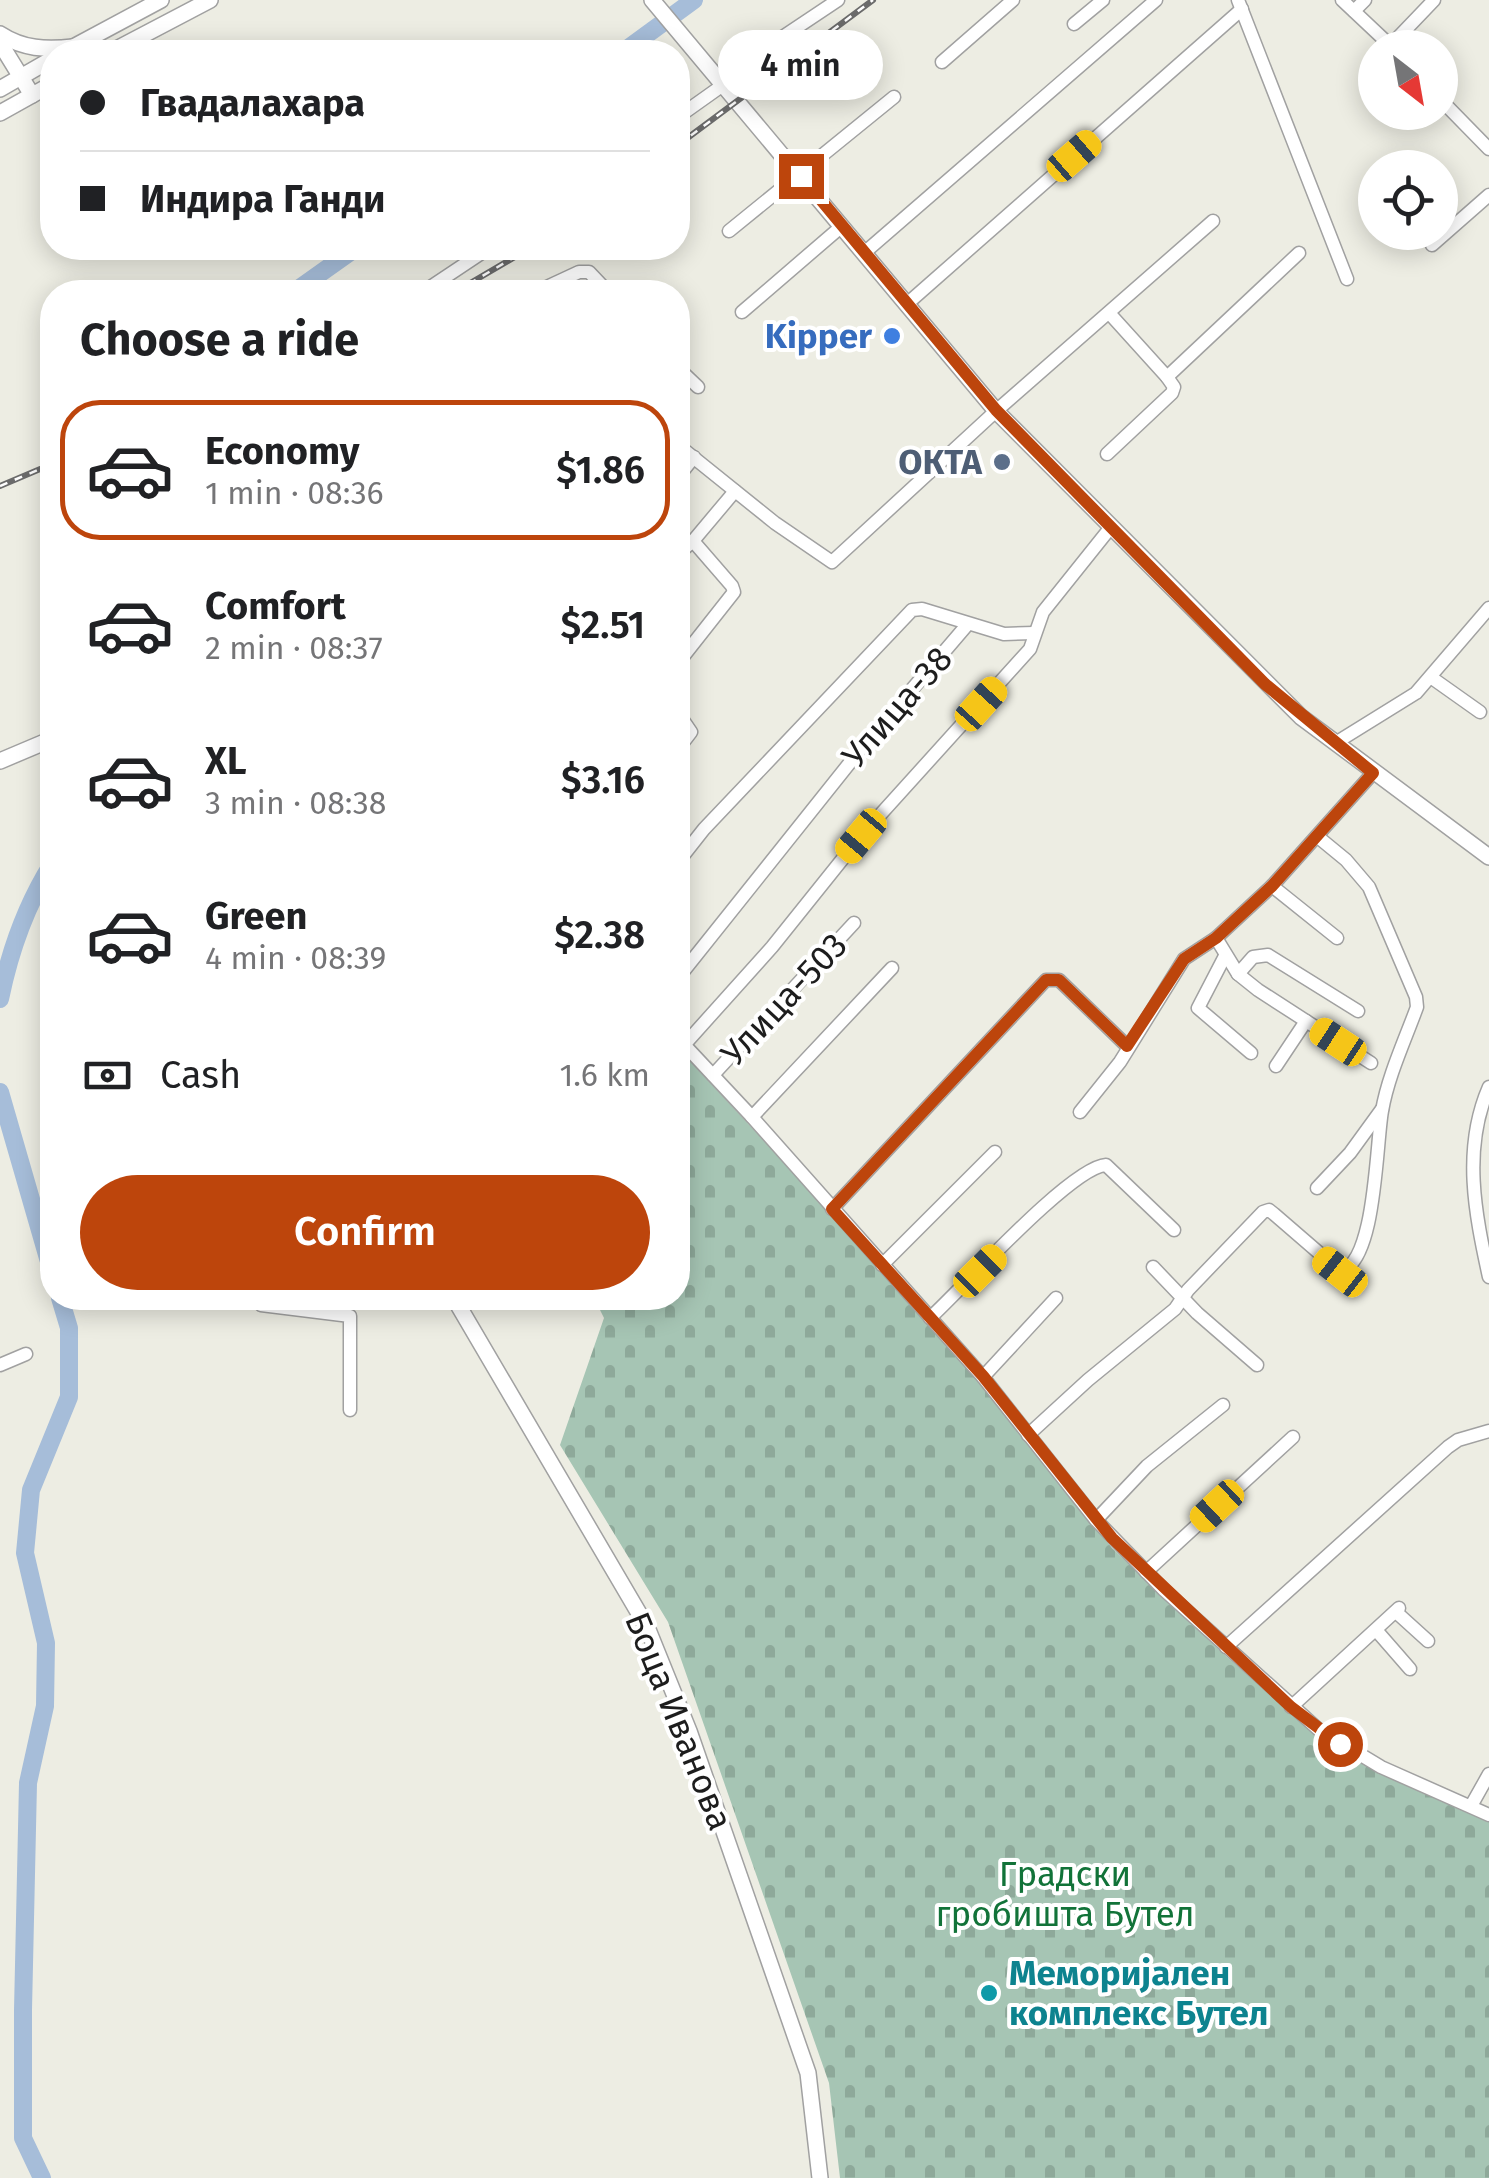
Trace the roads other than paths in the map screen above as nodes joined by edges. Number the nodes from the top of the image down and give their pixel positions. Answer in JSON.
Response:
{"nodes":[{"id":1,"x":161,"y":0,"type":"edge"},
{"id":2,"x":210,"y":0,"type":"edge"},
{"id":3,"x":838,"y":0,"type":"edge"},
{"id":4,"x":1013,"y":0,"type":"edge"},
{"id":5,"x":1103,"y":0,"type":"edge"},
{"id":6,"x":1156,"y":0,"type":"edge"},
{"id":7,"x":1342,"y":0,"type":"edge"},
{"id":8,"x":1364,"y":0,"type":"edge"},
{"id":9,"x":1434,"y":0,"type":"edge"},
{"id":10,"x":656,"y":4,"type":"edge"},
{"id":11,"x":1240,"y":5,"type":"edge"},
{"id":12,"x":1354,"y":11,"type":"junction"},
{"id":13,"x":1074,"y":24,"type":"dead end"},
{"id":14,"x":1375,"y":30,"type":"edge"},
{"id":15,"x":1407,"y":30,"type":"edge"},
{"id":16,"x":0,"y":34,"type":"edge"},
{"id":17,"x":87,"y":40,"type":"edge"},
{"id":18,"x":134,"y":40,"type":"edge"},
{"id":19,"x":685,"y":40,"type":"edge"},
{"id":20,"x":0,"y":43,"type":"edge"},
{"id":21,"x":690,"y":46,"type":"edge"},
{"id":22,"x":40,"y":49,"type":"edge"},
{"id":23,"x":942,"y":62,"type":"dead end"},
{"id":24,"x":40,"y":66,"type":"edge"},
{"id":25,"x":21,"y":76,"type":"junction"},
{"id":26,"x":723,"y":85,"type":"junction"},
{"id":27,"x":0,"y":89,"type":"edge"},
{"id":28,"x":40,"y":90,"type":"edge"},
{"id":29,"x":32,"y":94,"type":"junction"},
{"id":30,"x":894,"y":97,"type":"dead end"},
{"id":31,"x":690,"y":108,"type":"edge"},
{"id":32,"x":0,"y":114,"type":"edge"},
{"id":33,"x":1458,"y":117,"type":"edge"},
{"id":34,"x":1489,"y":149,"type":"edge"},
{"id":35,"x":801,"y":176,"type":"junction"},
{"id":36,"x":1489,"y":196,"type":"edge"},
{"id":37,"x":1213,"y":221,"type":"dead end"},
{"id":38,"x":1458,"y":223,"type":"edge"},
{"id":39,"x":842,"y":226,"type":"junction"},
{"id":40,"x":729,"y":231,"type":"dead end"},
{"id":41,"x":1299,"y":252,"type":"dead end"},
{"id":42,"x":864,"y":253,"type":"junction"},
{"id":43,"x":472,"y":260,"type":"edge"},
{"id":44,"x":1347,"y":279,"type":"dead end"},
{"id":45,"x":442,"y":280,"type":"edge"},
{"id":46,"x":562,"y":280,"type":"edge"},
{"id":47,"x":597,"y":280,"type":"edge"},
{"id":48,"x":908,"y":303,"type":"junction"},
{"id":49,"x":742,"y":312,"type":"dead end"},
{"id":50,"x":1110,"y":314,"type":"junction"},
{"id":51,"x":1168,"y":377,"type":"junction"},
{"id":52,"x":690,"y":381,"type":"edge"},
{"id":53,"x":698,"y":387,"type":"dead end"},
{"id":54,"x":996,"y":410,"type":"junction"},
{"id":55,"x":690,"y":454,"type":"edge"},
{"id":56,"x":1107,"y":454,"type":"dead end"},
{"id":57,"x":694,"y":457,"type":"junction"},
{"id":58,"x":690,"y":462,"type":"edge"},
{"id":59,"x":735,"y":491,"type":"junction"},
{"id":60,"x":1111,"y":527,"type":"junction"},
{"id":61,"x":693,"y":540,"type":"junction"},
{"id":62,"x":690,"y":543,"type":"edge"},
{"id":63,"x":1489,"y":609,"type":"edge"},
{"id":64,"x":968,"y":625,"type":"junction"},
{"id":65,"x":1034,"y":633,"type":"junction"},
{"id":66,"x":690,"y":648,"type":"edge"},
{"id":67,"x":1432,"y":678,"type":"junction"},
{"id":68,"x":1480,"y":712,"type":"dead end"},
{"id":69,"x":1336,"y":742,"type":"junction"},
{"id":70,"x":40,"y":744,"type":"edge"},
{"id":71,"x":0,"y":761,"type":"edge"},
{"id":72,"x":1373,"y":773,"type":"junction"},
{"id":73,"x":1318,"y":837,"type":"junction"},
{"id":74,"x":690,"y":847,"type":"edge"},
{"id":75,"x":1489,"y":857,"type":"edge"},
{"id":76,"x":1272,"y":886,"type":"junction"},
{"id":77,"x":854,"y":924,"type":"dead end"},
{"id":78,"x":1216,"y":938,"type":"junction"},
{"id":79,"x":1337,"y":938,"type":"dead end"},
{"id":80,"x":1225,"y":956,"type":"junction"},
{"id":81,"x":690,"y":963,"type":"edge"},
{"id":82,"x":892,"y":968,"type":"dead end"},
{"id":83,"x":1238,"y":974,"type":"junction"},
{"id":84,"x":1358,"y":1011,"type":"dead end"},
{"id":85,"x":1306,"y":1021,"type":"junction"},
{"id":86,"x":690,"y":1032,"type":"edge"},
{"id":87,"x":1127,"y":1046,"type":"junction"},
{"id":88,"x":690,"y":1050,"type":"edge"},
{"id":89,"x":1251,"y":1054,"type":"dead end"},
{"id":90,"x":1371,"y":1063,"type":"dead end"},
{"id":91,"x":1276,"y":1066,"type":"dead end"},
{"id":92,"x":714,"y":1075,"type":"junction"},
{"id":93,"x":1489,"y":1088,"type":"edge"},
{"id":94,"x":1382,"y":1109,"type":"junction"},
{"id":95,"x":1080,"y":1112,"type":"dead end"},
{"id":96,"x":752,"y":1116,"type":"junction"},
{"id":97,"x":1482,"y":1132,"type":"edge"},
{"id":98,"x":995,"y":1152,"type":"dead end"},
{"id":99,"x":1317,"y":1188,"type":"dead end"},
{"id":100,"x":832,"y":1209,"type":"junction"},
{"id":101,"x":1174,"y":1230,"type":"dead end"},
{"id":102,"x":1487,"y":1254,"type":"edge"},
{"id":103,"x":882,"y":1265,"type":"junction"},
{"id":104,"x":1153,"y":1267,"type":"dead end"},
{"id":105,"x":1489,"y":1277,"type":"edge"},
{"id":106,"x":1056,"y":1298,"type":"dead end"},
{"id":107,"x":1184,"y":1300,"type":"junction"},
{"id":108,"x":310,"y":1310,"type":"edge"},
{"id":109,"x":461,"y":1310,"type":"edge"},
{"id":110,"x":329,"y":1312,"type":"joint"},
{"id":111,"x":930,"y":1318,"type":"junction"},
{"id":112,"x":26,"y":1354,"type":"dead end"},
{"id":113,"x":0,"y":1365,"type":"edge"},
{"id":114,"x":1257,"y":1365,"type":"dead end"},
{"id":115,"x":983,"y":1376,"type":"junction"},
{"id":116,"x":1223,"y":1404,"type":"dead end"},
{"id":117,"x":350,"y":1410,"type":"dead end"},
{"id":118,"x":1489,"y":1431,"type":"edge"},
{"id":119,"x":1028,"y":1436,"type":"junction"},
{"id":120,"x":1294,"y":1437,"type":"dead end"},
{"id":121,"x":1096,"y":1520,"type":"junction"},
{"id":122,"x":1146,"y":1572,"type":"junction"},
{"id":123,"x":1376,"y":1630,"type":"junction"},
{"id":124,"x":1428,"y":1642,"type":"dead end"},
{"id":125,"x":1226,"y":1647,"type":"junction"},
{"id":126,"x":1410,"y":1668,"type":"dead end"},
{"id":127,"x":1291,"y":1707,"type":"junction"},
{"id":128,"x":1489,"y":1774,"type":"edge"},
{"id":129,"x":1471,"y":1806,"type":"junction"},
{"id":130,"x":1489,"y":1814,"type":"edge"},
{"id":131,"x":820,"y":2178,"type":"edge"}],
"edges":[{"from":1,"to":17,"type":"street"},
{"from":2,"to":18,"type":"street"},
{"from":3,"to":26,"type":"street"},
{"from":4,"to":23,"type":"street"},
{"from":5,"to":13,"type":"street"},
{"from":6,"to":42,"type":"street"},
{"from":7,"to":12,"type":"street"},
{"from":8,"to":12,"type":"street"},
{"from":9,"to":15,"type":"street"},
{"from":10,"to":19,"type":"street"},
{"from":11,"to":44,"type":"street"},
{"from":11,"to":48,"type":"street"},
{"from":12,"to":14,"type":"street"},
{"from":16,"to":22,"type":"street"},
{"from":20,"to":25,"type":"street"},
{"from":21,"to":26,"type":"street"},
{"from":24,"to":25,"type":"street"},
{"from":25,"to":27,"type":"street"},
{"from":25,"to":29,"type":"street"},
{"from":26,"to":31,"type":"street"},
{"from":26,"to":35,"type":"street"},
{"from":28,"to":29,"type":"street"},
{"from":29,"to":32,"type":"street"},
{"from":30,"to":35,"type":"street"},
{"from":33,"to":34,"type":"street"},
{"from":35,"to":39,"type":"street"},
{"from":35,"to":40,"type":"street"},
{"from":36,"to":38,"type":"street"},
{"from":37,"to":50,"type":"street"},
{"from":39,"to":42,"type":"street"},
{"from":39,"to":49,"type":"street"},
{"from":41,"to":51,"type":"street"},
{"from":42,"to":48,"type":"street"},
{"from":43,"to":45,"type":"street"},
{"from":46,"to":47,"type":"street"},
{"from":48,"to":54,"type":"street"},
{"from":50,"to":51,"type":"street"},
{"from":50,"to":54,"type":"street"},
{"from":51,"to":56,"type":"street"},
{"from":52,"to":53,"type":"street"},
{"from":54,"to":59,"type":"street"},
{"from":54,"to":60,"type":"street"},
{"from":55,"to":57,"type":"street"},
{"from":57,"to":58,"type":"street"},
{"from":57,"to":59,"type":"street"},
{"from":59,"to":61,"type":"street"},
{"from":60,"to":65,"type":"street"},
{"from":60,"to":69,"type":"street"},
{"from":61,"to":62,"type":"street"},
{"from":61,"to":66,"type":"street"},
{"from":63,"to":67,"type":"street"},
{"from":64,"to":65,"type":"street"},
{"from":64,"to":74,"type":"street"},
{"from":64,"to":81,"type":"street","name":"Улица-38"},
{"from":65,"to":86,"type":"street"},
{"from":67,"to":68,"type":"street"},
{"from":67,"to":69,"type":"street"},
{"from":69,"to":72,"type":"street"},
{"from":70,"to":71,"type":"street"},
{"from":72,"to":73,"type":"street"},
{"from":72,"to":75,"type":"street"},
{"from":73,"to":76,"type":"street"},
{"from":73,"to":94,"type":"street"},
{"from":76,"to":78,"type":"street"},
{"from":76,"to":79,"type":"street"},
{"from":77,"to":92,"type":"street","name":"Улица-503"},
{"from":78,"to":80,"type":"street"},
{"from":78,"to":87,"type":"street"},
{"from":80,"to":83,"type":"street"},
{"from":80,"to":89,"type":"street"},
{"from":82,"to":96,"type":"street"},
{"from":83,"to":84,"type":"street"},
{"from":83,"to":85,"type":"street"},
{"from":85,"to":90,"type":"street"},
{"from":85,"to":91,"type":"street"},
{"from":87,"to":95,"type":"street"},
{"from":87,"to":100,"type":"street"},
{"from":88,"to":92,"type":"street"},
{"from":92,"to":96,"type":"street"},
{"from":93,"to":97,"type":"street"},
{"from":94,"to":99,"type":"street"},
{"from":94,"to":107,"type":"street"},
{"from":96,"to":100,"type":"street"},
{"from":97,"to":102,"type":"street"},
{"from":98,"to":103,"type":"street"},
{"from":100,"to":103,"type":"street"},
{"from":101,"to":111,"type":"street"},
{"from":102,"to":105,"type":"street"},
{"from":103,"to":111,"type":"street"},
{"from":104,"to":107,"type":"street"},
{"from":106,"to":115,"type":"street"},
{"from":107,"to":114,"type":"street"},
{"from":107,"to":119,"type":"street"},
{"from":108,"to":110,"type":"street"},
{"from":109,"to":131,"type":"street","name":"Боца Иванова"},
{"from":110,"to":117,"type":"street"},
{"from":111,"to":115,"type":"street"},
{"from":112,"to":113,"type":"street"},
{"from":115,"to":119,"type":"street"},
{"from":116,"to":121,"type":"street"},
{"from":118,"to":125,"type":"street"},
{"from":119,"to":121,"type":"street"},
{"from":120,"to":122,"type":"street"},
{"from":121,"to":122,"type":"street"},
{"from":122,"to":125,"type":"street"},
{"from":123,"to":124,"type":"street"},
{"from":123,"to":126,"type":"street"},
{"from":123,"to":127,"type":"street"},
{"from":125,"to":127,"type":"street"},
{"from":127,"to":129,"type":"street"},
{"from":128,"to":129,"type":"street"},
{"from":129,"to":130,"type":"street"}]}
